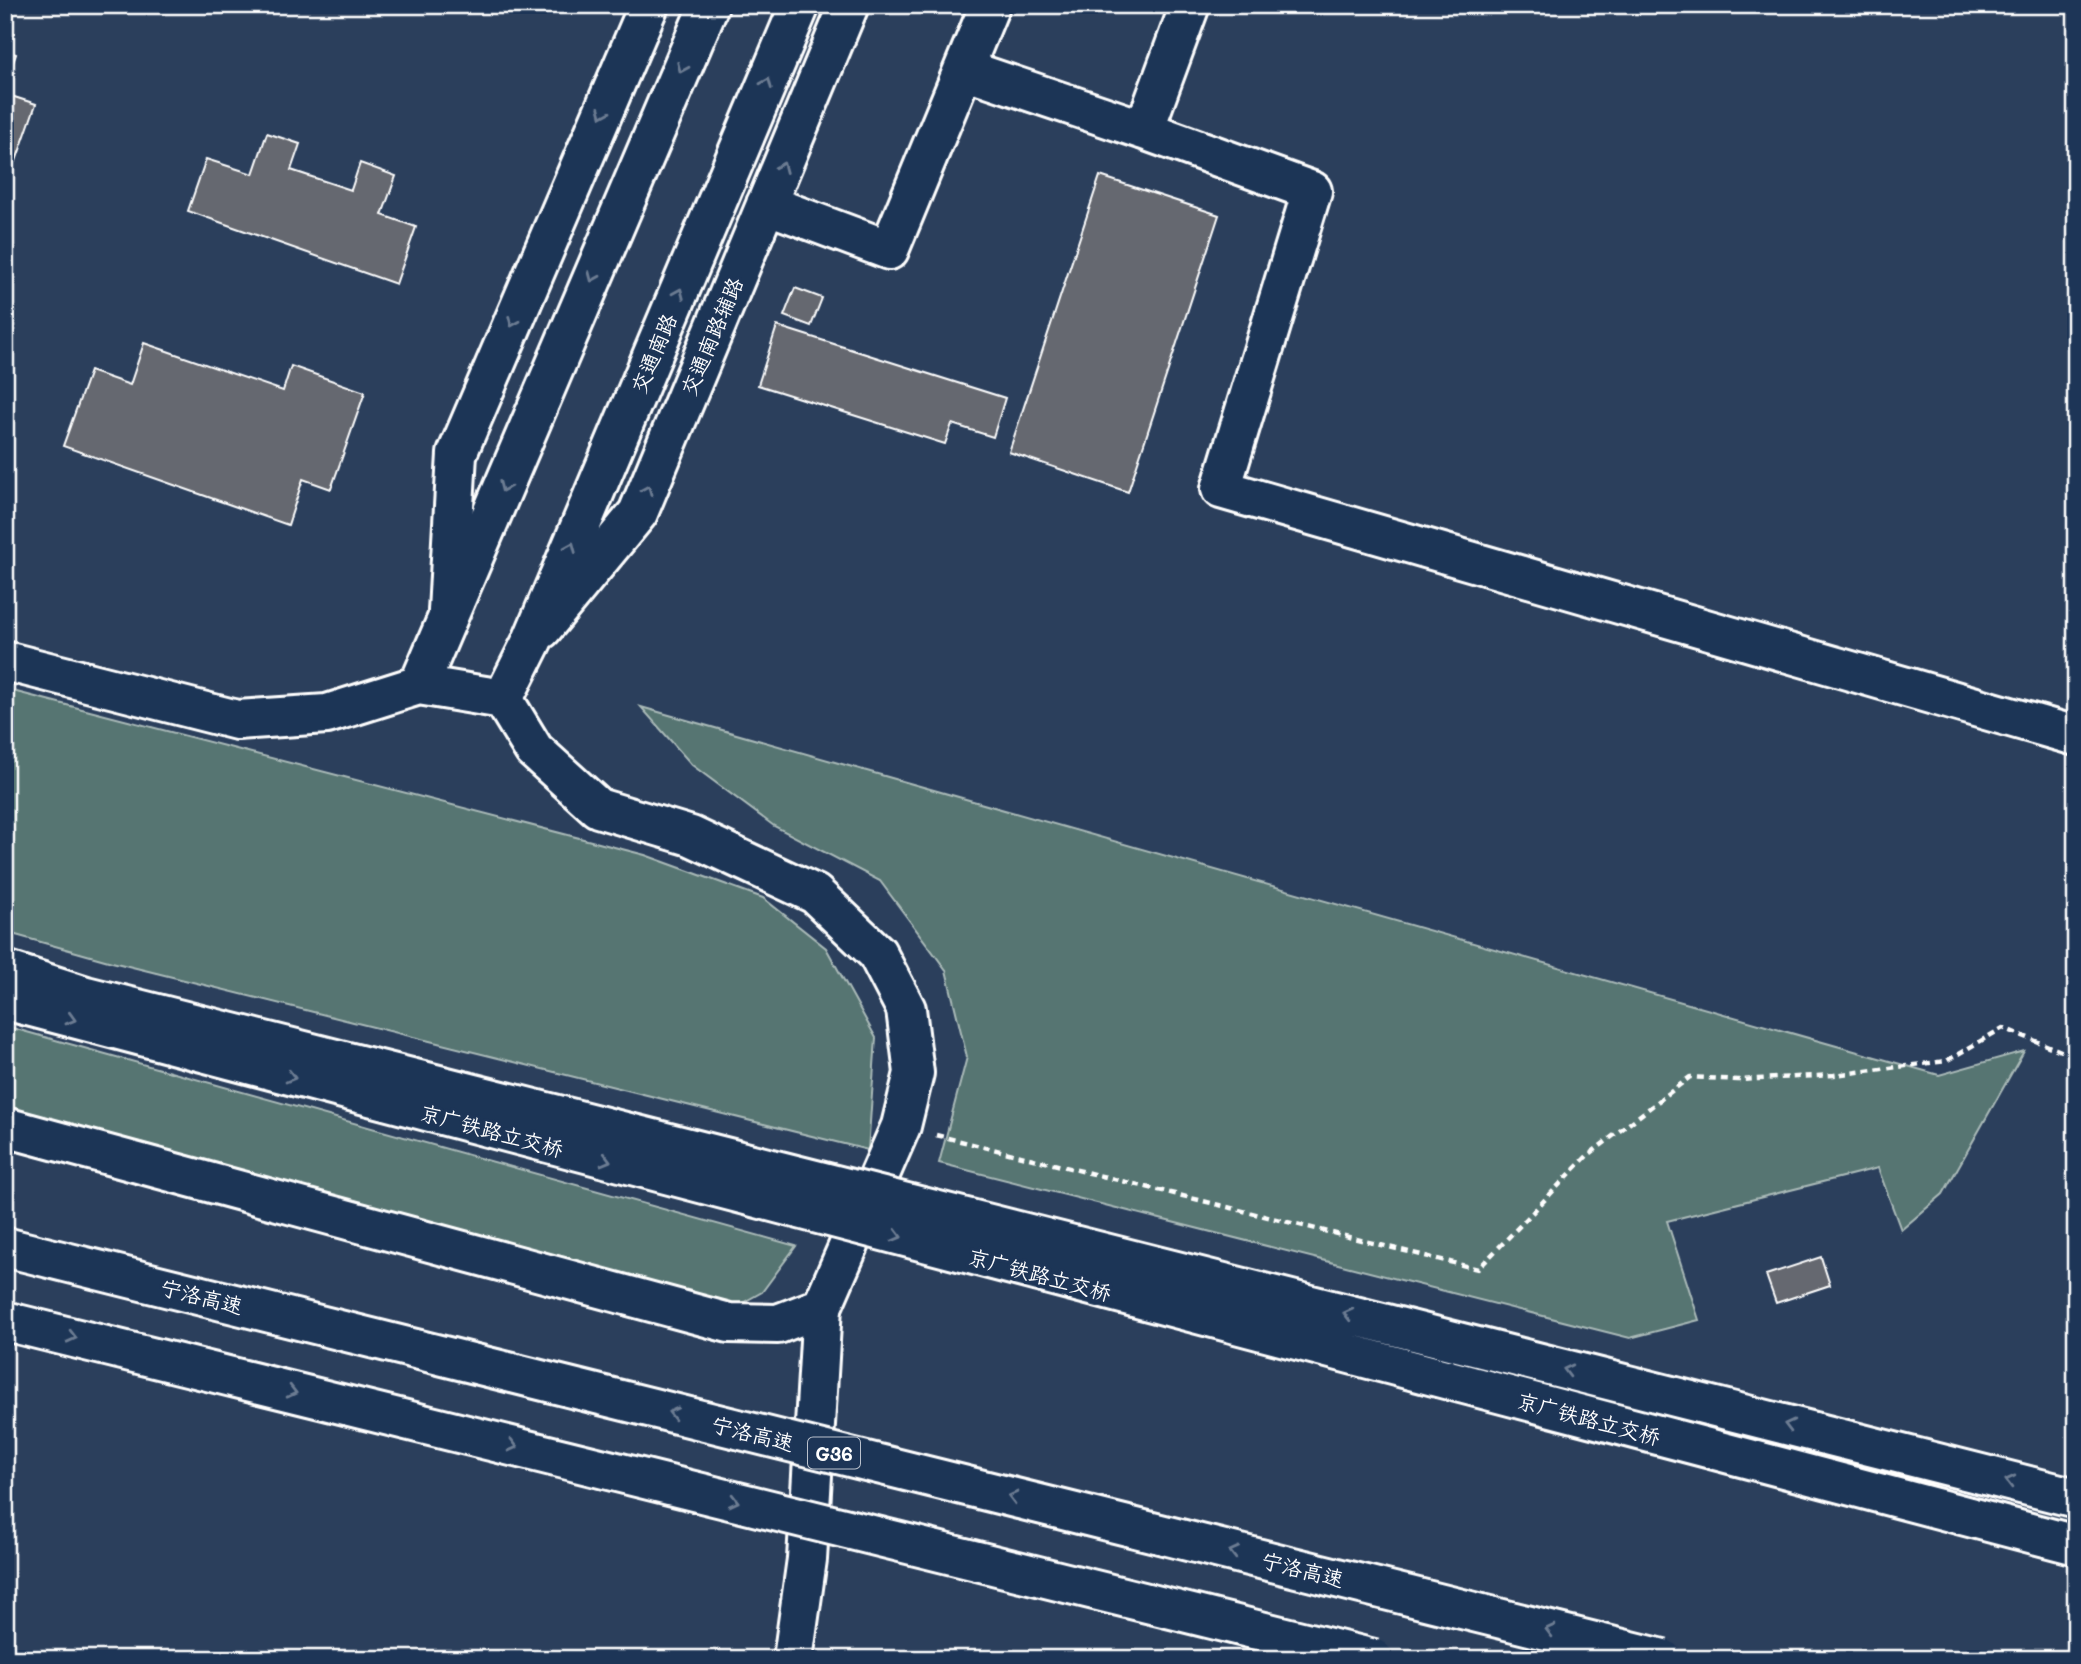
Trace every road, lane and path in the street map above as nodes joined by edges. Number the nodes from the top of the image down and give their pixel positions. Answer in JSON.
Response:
{"nodes":[{"id":1,"x":649,"y":5,"type":"edge"},
{"id":2,"x":709,"y":5,"type":"edge"},
{"id":3,"x":800,"y":5,"type":"edge"},
{"id":4,"x":849,"y":5,"type":"edge"},
{"id":5,"x":990,"y":5,"type":"edge"},
{"id":6,"x":1190,"y":5,"type":"edge"},
{"id":7,"x":964,"y":69,"type":"junction"},
{"id":8,"x":1144,"y":130,"type":"junction"},
{"id":9,"x":766,"y":204,"type":"junction"},
{"id":10,"x":448,"y":619,"type":"junction"},
{"id":11,"x":532,"y":641,"type":"junction"},
{"id":12,"x":5,"y":661,"type":"edge"},
{"id":13,"x":419,"y":685,"type":"junction"},
{"id":14,"x":503,"y":699,"type":"junction"},
{"id":15,"x":2076,"y":736,"type":"edge"},
{"id":16,"x":5,"y":970,"type":"edge"},
{"id":17,"x":5,"y":1000,"type":"edge"},
{"id":18,"x":2076,"y":1057,"type":"edge"},
{"id":19,"x":901,"y":1126,"type":"junction"},
{"id":20,"x":5,"y":1127,"type":"edge"},
{"id":21,"x":5,"y":1247,"type":"edge"},
{"id":22,"x":822,"y":1307,"type":"junction"},
{"id":23,"x":5,"y":1321,"type":"edge"},
{"id":24,"x":2076,"y":1498,"type":"edge"},
{"id":25,"x":2076,"y":1545,"type":"edge"},
{"id":26,"x":793,"y":1659,"type":"edge"},
{"id":27,"x":1374,"y":1659,"type":"edge"},
{"id":28,"x":1663,"y":1659,"type":"edge"}],
"edges":[{"from":1,"to":10,"type":"main road","one_way":true},
{"from":2,"to":10,"type":"main road","one_way":true},
{"from":11,"to":3,"type":"main road","name":"交通南路","one_way":true},
{"from":9,"to":4,"type":"main road","name":"交通南路辅路","one_way":true},
{"from":5,"to":7,"type":"main road"},
{"from":6,"to":8,"type":"main road"},
{"from":7,"to":8,"type":"main road"},
{"from":7,"to":9,"type":"main road"},
{"from":8,"to":15,"type":"main road"},
{"from":11,"to":9,"type":"main road","name":"交通南路辅路","one_way":true},
{"from":10,"to":13,"type":"main road"},
{"from":11,"to":14,"type":"main road","name":"交通南路"},
{"from":12,"to":13,"type":"main road"},
{"from":13,"to":14,"type":"main road"},
{"from":14,"to":19,"type":"main road"},
{"from":24,"to":16,"type":"main road","name":"京广铁路立交桥","one_way":true,"bridge":true},
{"from":17,"to":25,"type":"main road","name":"京广铁路立交桥","one_way":true,"bridge":true},
{"from":18,"to":19,"type":"path"},
{"from":19,"to":22,"type":"main road"},
{"from":20,"to":22,"type":"main road"},
{"from":28,"to":21,"type":"main road","name":"宁洛高速","number":"G36","one_way":true,"bridge":true},
{"from":22,"to":26,"type":"main road"},
{"from":23,"to":27,"type":"main road","one_way":true,"bridge":true}]}
